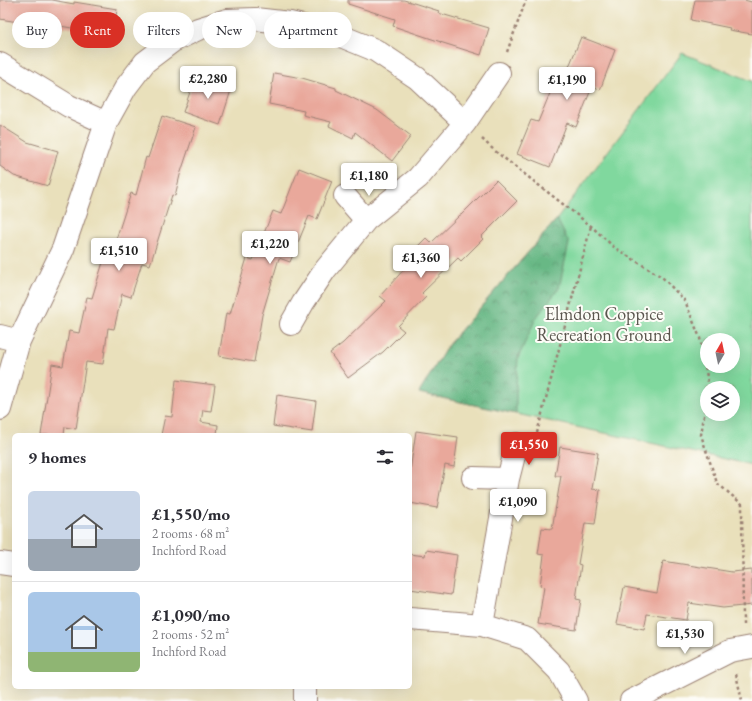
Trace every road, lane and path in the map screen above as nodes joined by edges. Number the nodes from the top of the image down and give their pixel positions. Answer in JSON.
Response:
{"nodes":[{"id":1,"x":526,"y":0,"type":"edge"},
{"id":2,"x":0,"y":64,"type":"edge"},
{"id":3,"x":499,"y":73,"type":"joint"},
{"id":4,"x":106,"y":123,"type":"junction"},
{"id":5,"x":465,"y":123,"type":"junction"},
{"id":6,"x":345,"y":196,"type":"dead end"},
{"id":7,"x":366,"y":220,"type":"junction"},
{"id":8,"x":591,"y":226,"type":"junction"},
{"id":9,"x":291,"y":324,"type":"dead end"},
{"id":10,"x":9,"y":339,"type":"edge"},
{"id":11,"x":708,"y":381,"type":"edge"},
{"id":12,"x":0,"y":409,"type":"edge"},
{"id":13,"x":703,"y":421,"type":"edge"},
{"id":14,"x":517,"y":444,"type":"joint"},
{"id":15,"x":473,"y":478,"type":"dead end"},
{"id":16,"x":508,"y":479,"type":"junction"},
{"id":17,"x":0,"y":563,"type":"edge"},
{"id":18,"x":12,"y":565,"type":"edge"},
{"id":19,"x":412,"y":619,"type":"edge"},
{"id":20,"x":482,"y":625,"type":"junction"},
{"id":21,"x":748,"y":648,"type":"edge"},
{"id":22,"x":305,"y":689,"type":"edge"},
{"id":23,"x":305,"y":701,"type":"edge"},
{"id":24,"x":576,"y":701,"type":"edge"},
{"id":25,"x":631,"y":701,"type":"edge"}],
"edges":[{"from":1,"to":3,"type":"path"},
{"from":2,"to":4,"type":"street"},
{"from":3,"to":5,"type":"street"},
{"from":4,"to":5,"type":"street"},
{"from":4,"to":10,"type":"street"},
{"from":5,"to":7,"type":"street"},
{"from":5,"to":8,"type":"path"},
{"from":6,"to":7,"type":"street"},
{"from":7,"to":9,"type":"street"},
{"from":8,"to":11,"type":"path"},
{"from":8,"to":14,"type":"path"},
{"from":10,"to":12,"type":"street"},
{"from":13,"to":21,"type":"path"},
{"from":14,"to":16,"type":"street"},
{"from":15,"to":16,"type":"street"},
{"from":16,"to":20,"type":"street"},
{"from":17,"to":18,"type":"street"},
{"from":19,"to":20,"type":"street"},
{"from":20,"to":24,"type":"street"},
{"from":21,"to":25,"type":"street"},
{"from":22,"to":23,"type":"street"}]}
